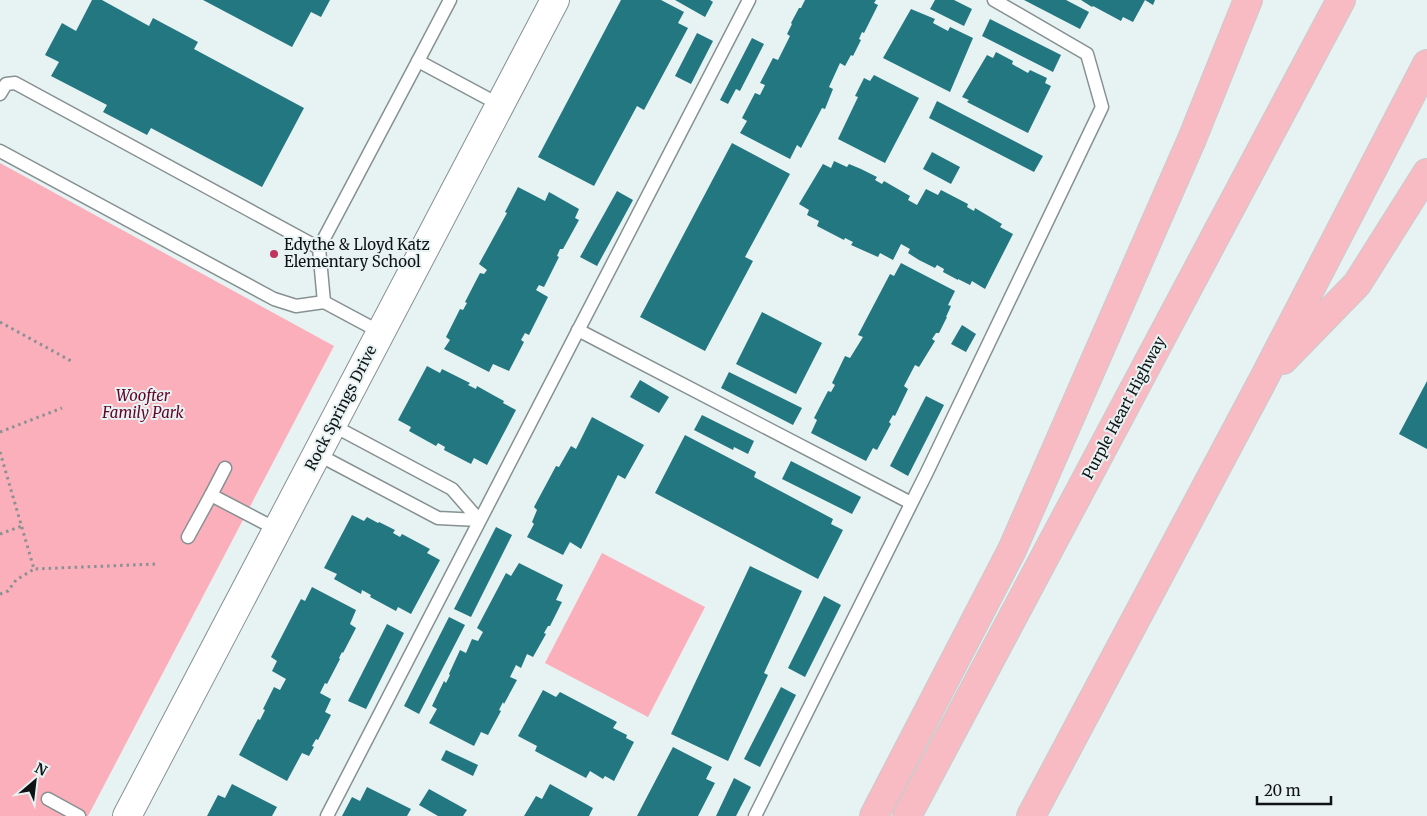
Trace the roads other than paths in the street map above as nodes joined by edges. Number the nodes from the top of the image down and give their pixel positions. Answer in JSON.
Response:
{"nodes":[{"id":1,"x":450,"y":0,"type":"edge"},
{"id":2,"x":555,"y":0,"type":"edge"},
{"id":3,"x":749,"y":0,"type":"edge"},
{"id":4,"x":994,"y":0,"type":"edge"},
{"id":5,"x":1248,"y":0,"type":"edge"},
{"id":6,"x":1341,"y":0,"type":"edge"},
{"id":7,"x":418,"y":61,"type":"junction"},
{"id":8,"x":1427,"y":64,"type":"edge"},
{"id":9,"x":0,"y":94,"type":"edge"},
{"id":10,"x":500,"y":105,"type":"junction"},
{"id":11,"x":0,"y":152,"type":"edge"},
{"id":12,"x":1427,"y":173,"type":"edge"},
{"id":13,"x":319,"y":248,"type":"junction"},
{"id":14,"x":324,"y":302,"type":"junction"},
{"id":15,"x":578,"y":330,"type":"junction"},
{"id":16,"x":380,"y":332,"type":"junction"},
{"id":17,"x":1264,"y":378,"type":"junction"},
{"id":18,"x":332,"y":425,"type":"junction"},
{"id":19,"x":317,"y":454,"type":"junction"},
{"id":20,"x":225,"y":468,"type":"dead end"},
{"id":21,"x":211,"y":495,"type":"junction"},
{"id":22,"x":911,"y":503,"type":"junction"},
{"id":23,"x":479,"y":520,"type":"junction"},
{"id":24,"x":278,"y":530,"type":"junction"},
{"id":25,"x":188,"y":537,"type":"dead end"},
{"id":26,"x":48,"y":799,"type":"dead end"},
{"id":27,"x":79,"y":816,"type":"edge"},
{"id":28,"x":127,"y":816,"type":"edge"},
{"id":29,"x":327,"y":816,"type":"edge"},
{"id":30,"x":755,"y":816,"type":"edge"},
{"id":31,"x":874,"y":816,"type":"edge"},
{"id":32,"x":907,"y":816,"type":"edge"},
{"id":33,"x":1031,"y":816,"type":"edge"}],
"edges":[{"from":1,"to":7,"type":"lane"},
{"from":2,"to":10,"type":"street","name":"Rock Springs Drive"},
{"from":3,"to":15,"type":"lane"},
{"from":4,"to":22,"type":"lane"},
{"from":5,"to":31,"type":"highway"},
{"from":6,"to":32,"type":"highway","name":"Purple Heart Highway"},
{"from":7,"to":10,"type":"lane"},
{"from":7,"to":13,"type":"lane"},
{"from":8,"to":17,"type":"highway"},
{"from":9,"to":13,"type":"lane"},
{"from":10,"to":16,"type":"street","name":"Rock Springs Drive"},
{"from":11,"to":14,"type":"lane"},
{"from":12,"to":17,"type":"highway"},
{"from":13,"to":14,"type":"lane"},
{"from":14,"to":16,"type":"lane"},
{"from":15,"to":22,"type":"lane"},
{"from":15,"to":23,"type":"lane"},
{"from":16,"to":18,"type":"street","name":"Rock Springs Drive"},
{"from":17,"to":33,"type":"highway"},
{"from":18,"to":19,"type":"street","name":"Rock Springs Drive"},
{"from":18,"to":23,"type":"lane"},
{"from":19,"to":23,"type":"lane"},
{"from":19,"to":24,"type":"street","name":"Rock Springs Drive"},
{"from":20,"to":21,"type":"lane"},
{"from":21,"to":24,"type":"lane"},
{"from":21,"to":25,"type":"lane"},
{"from":22,"to":30,"type":"lane"},
{"from":23,"to":29,"type":"lane"},
{"from":24,"to":28,"type":"street","name":"Rock Springs Drive"},
{"from":26,"to":27,"type":"lane"}]}
